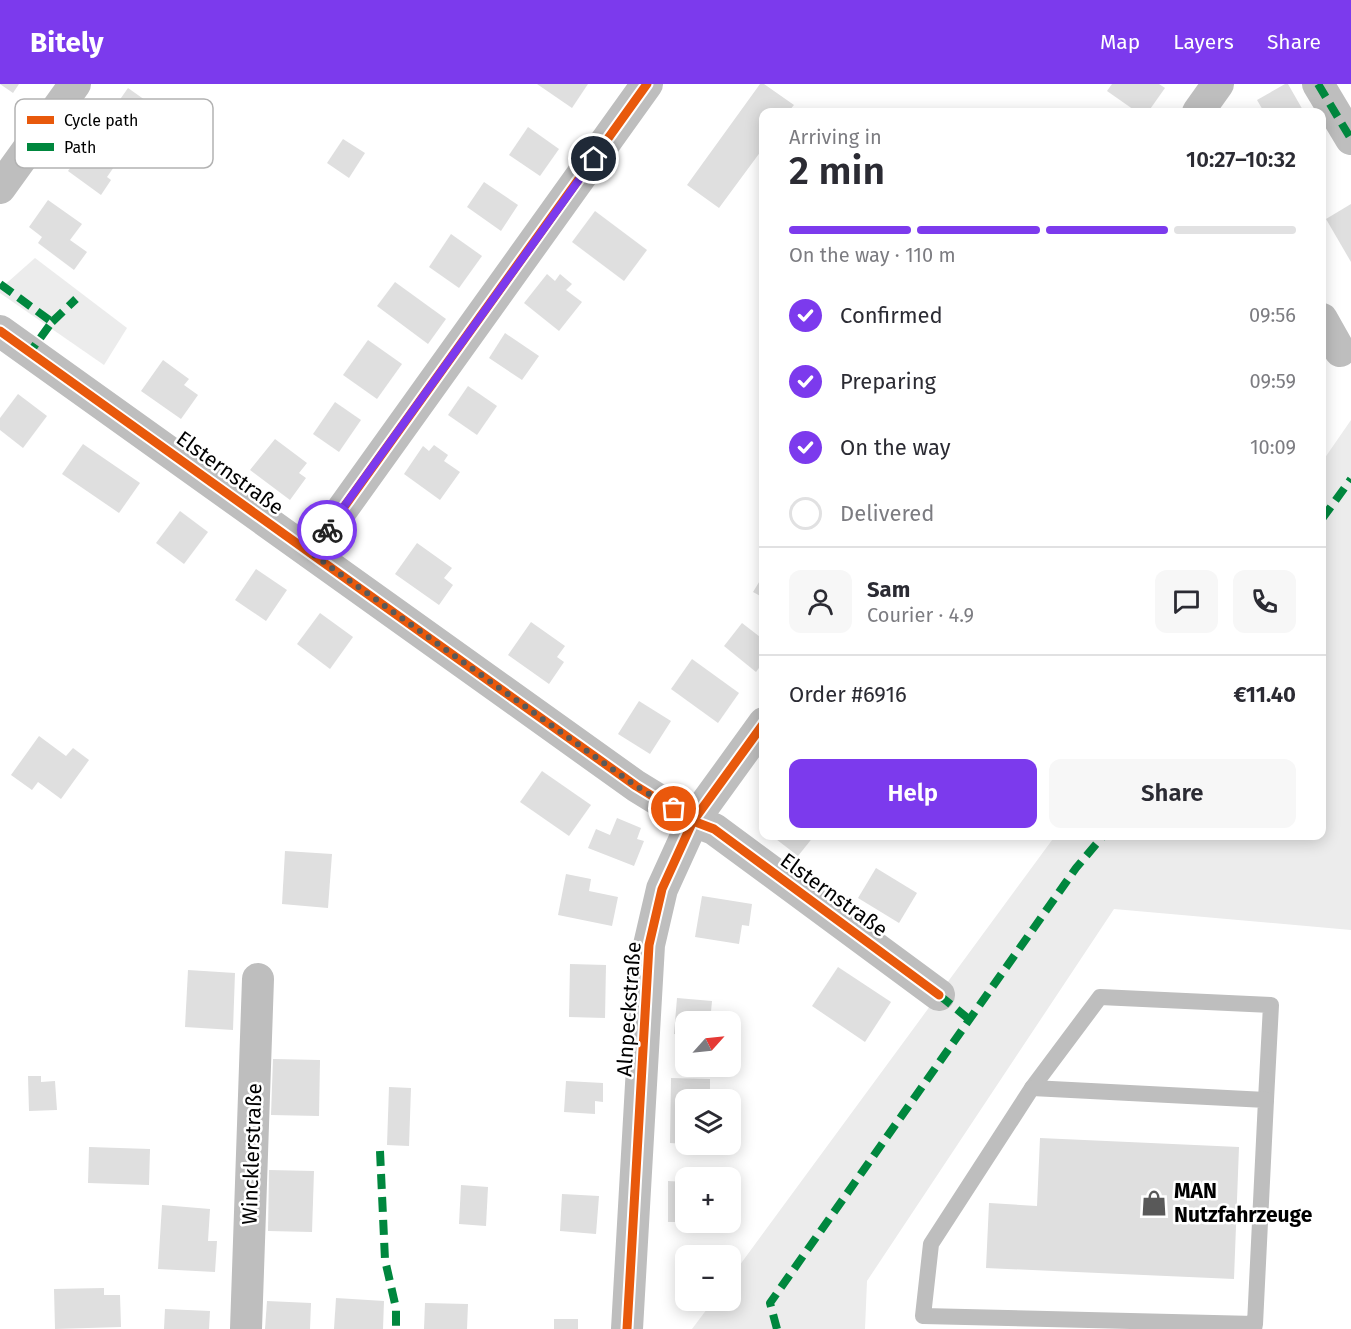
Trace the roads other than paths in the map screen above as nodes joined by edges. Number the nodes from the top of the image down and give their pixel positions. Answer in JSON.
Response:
{"nodes":[{"id":1,"x":75,"y":84,"type":"edge"},
{"id":2,"x":648,"y":84,"type":"edge"},
{"id":3,"x":1218,"y":84,"type":"edge"},
{"id":4,"x":1318,"y":84,"type":"edge"},
{"id":5,"x":64,"y":99,"type":"edge"},
{"id":6,"x":1202,"y":108,"type":"edge"},
{"id":7,"x":1351,"y":139,"type":"edge"},
{"id":8,"x":15,"y":167,"type":"edge"},
{"id":9,"x":0,"y":188,"type":"edge"},
{"id":10,"x":1326,"y":326,"type":"edge"},
{"id":11,"x":0,"y":330,"type":"edge"},
{"id":12,"x":1340,"y":351,"type":"dead end"},
{"id":13,"x":311,"y":553,"type":"junction"},
{"id":14,"x":759,"y":730,"type":"edge"},
{"id":15,"x":693,"y":821,"type":"junction"},
{"id":16,"x":258,"y":979,"type":"dead end"},
{"id":17,"x":939,"y":995,"type":"dead end"},
{"id":18,"x":1032,"y":1088,"type":"junction"},
{"id":19,"x":1266,"y":1100,"type":"junction"},
{"id":20,"x":1254,"y":1327,"type":"edge"},
{"id":21,"x":246,"y":1329,"type":"edge"},
{"id":22,"x":627,"y":1329,"type":"edge"}],
"edges":[{"from":1,"to":5,"type":"street"},
{"from":2,"to":13,"type":"street"},
{"from":3,"to":6,"type":"street"},
{"from":4,"to":7,"type":"street"},
{"from":8,"to":9,"type":"street"},
{"from":10,"to":12,"type":"street"},
{"from":11,"to":13,"type":"street","name":"Elsternstraße"},
{"from":13,"to":15,"type":"street","name":"Elsternstraße"},
{"from":14,"to":15,"type":"street","name":"Alnpeckstraße"},
{"from":15,"to":17,"type":"street","name":"Elsternstraße"},
{"from":15,"to":22,"type":"street","name":"Alnpeckstraße"},
{"from":16,"to":21,"type":"street","name":"Wincklerstraße"},
{"from":18,"to":19,"type":"lane"},
{"from":18,"to":19,"type":"lane"},
{"from":18,"to":20,"type":"lane"},
{"from":19,"to":20,"type":"lane"}]}
